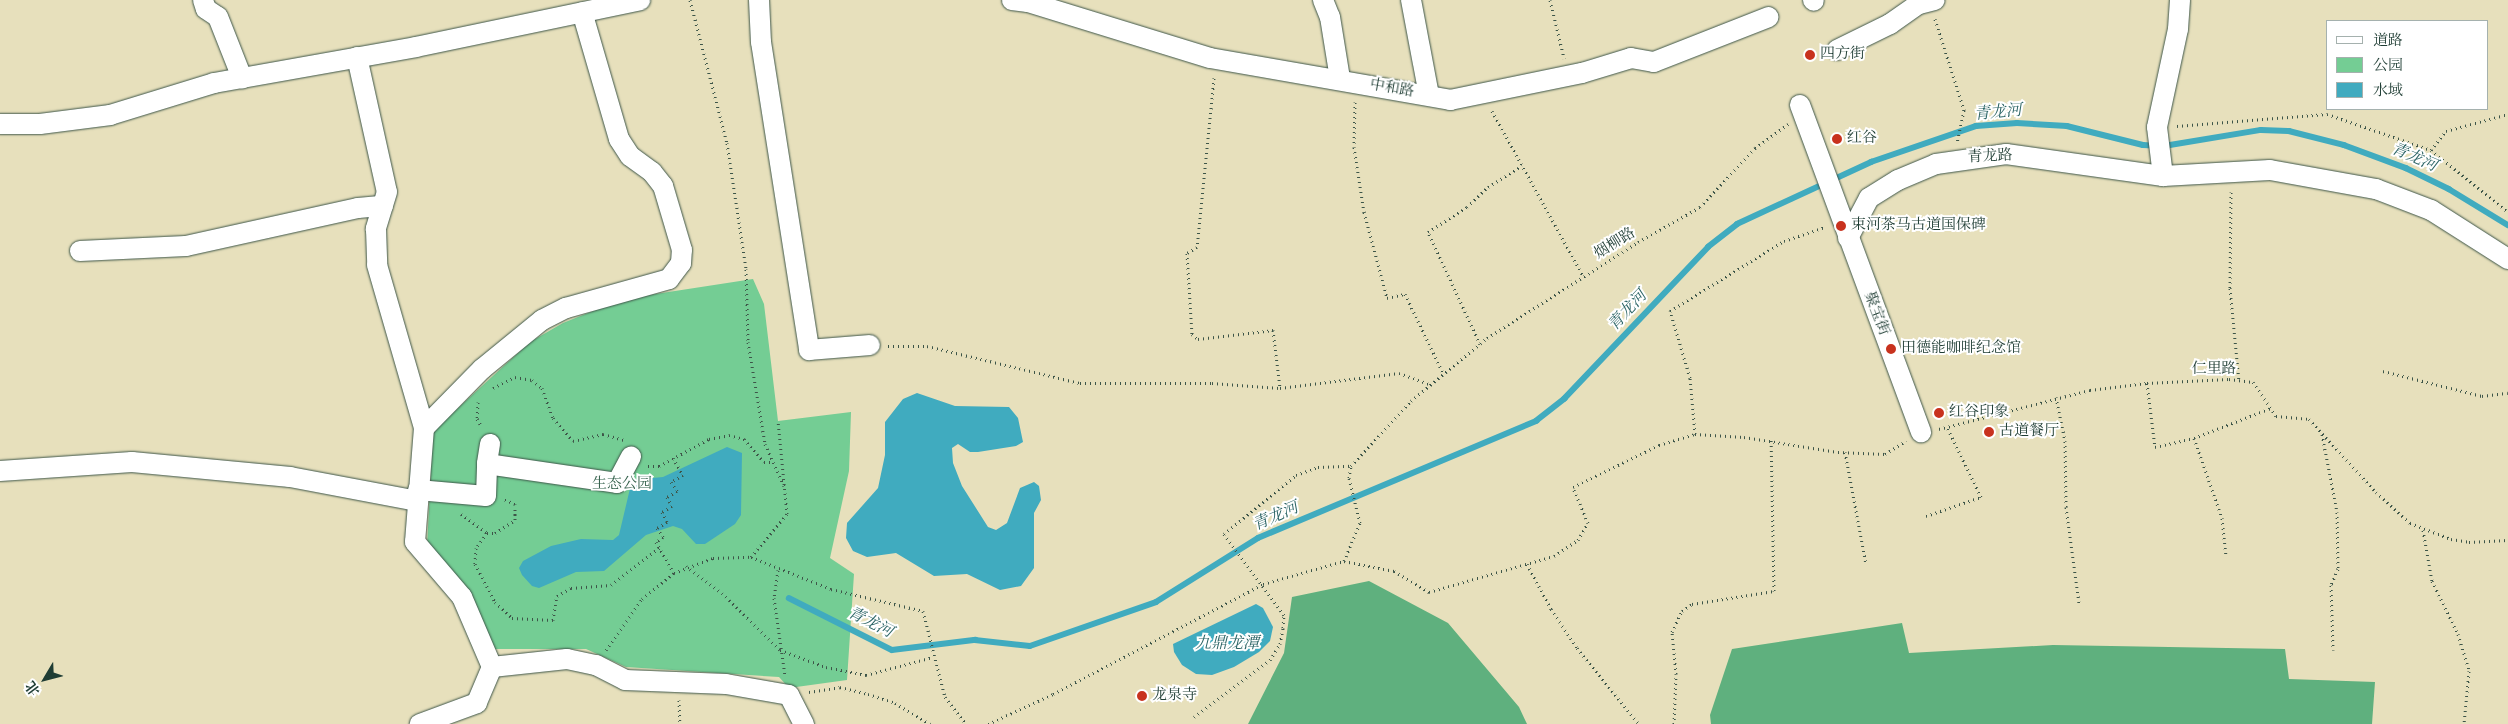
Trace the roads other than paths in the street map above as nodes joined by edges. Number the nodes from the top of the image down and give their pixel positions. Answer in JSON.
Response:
{"nodes":[{"id":1,"x":203,"y":0,"type":"edge"},
{"id":2,"x":640,"y":0,"type":"edge"},
{"id":3,"x":759,"y":0,"type":"edge"},
{"id":4,"x":1012,"y":0,"type":"edge"},
{"id":5,"x":1323,"y":0,"type":"edge"},
{"id":6,"x":1411,"y":0,"type":"edge"},
{"id":7,"x":2180,"y":0,"type":"edge"},
{"id":8,"x":1927,"y":2,"type":"edge"},
{"id":9,"x":582,"y":12,"type":"junction"},
{"id":10,"x":1769,"y":17,"type":"dead end"},
{"id":11,"x":1837,"y":50,"type":"dead end"},
{"id":12,"x":357,"y":57,"type":"junction"},
{"id":13,"x":242,"y":78,"type":"junction"},
{"id":14,"x":1348,"y":81,"type":"junction"},
{"id":15,"x":1429,"y":95,"type":"junction"},
{"id":16,"x":1802,"y":110,"type":"road end"},
{"id":17,"x":0,"y":124,"type":"edge"},
{"id":18,"x":2162,"y":167,"type":"junction"},
{"id":19,"x":383,"y":206,"type":"junction"},
{"id":20,"x":1845,"y":230,"type":"junction"},
{"id":21,"x":80,"y":251,"type":"dead end"},
{"id":22,"x":2508,"y":259,"type":"edge"},
{"id":23,"x":870,"y":346,"type":"road end"},
{"id":24,"x":424,"y":428,"type":"junction"},
{"id":25,"x":1921,"y":432,"type":"road end"},
{"id":26,"x":490,"y":444,"type":"road end"},
{"id":27,"x":631,"y":456,"type":"road end"},
{"id":28,"x":487,"y":464,"type":"junction"},
{"id":29,"x":0,"y":471,"type":"edge"},
{"id":30,"x":417,"y":496,"type":"junction"},
{"id":31,"x":492,"y":667,"type":"junction"},
{"id":32,"x":420,"y":724,"type":"edge"},
{"id":33,"x":804,"y":724,"type":"edge"}],
"edges":[{"from":1,"to":13,"type":"street"},
{"from":2,"to":9,"type":"street"},
{"from":3,"to":23,"type":"street"},
{"from":4,"to":14,"type":"street","name":"中和路"},
{"from":5,"to":14,"type":"street"},
{"from":6,"to":15,"type":"street"},
{"from":7,"to":18,"type":"street"},
{"from":8,"to":11,"type":"street"},
{"from":9,"to":12,"type":"street"},
{"from":9,"to":24,"type":"street"},
{"from":10,"to":15,"type":"street","name":"中和路"},
{"from":12,"to":13,"type":"street"},
{"from":12,"to":19,"type":"street"},
{"from":13,"to":17,"type":"street"},
{"from":14,"to":15,"type":"street","name":"中和路"},
{"from":16,"to":20,"type":"street","name":"聚宝街"},
{"from":18,"to":20,"type":"street","name":"青龙路"},
{"from":18,"to":22,"type":"street","name":"青龙路"},
{"from":19,"to":21,"type":"street"},
{"from":19,"to":24,"type":"street"},
{"from":20,"to":25,"type":"street","name":"聚宝街"},
{"from":24,"to":30,"type":"street"},
{"from":26,"to":28,"type":"street"},
{"from":27,"to":28,"type":"street"},
{"from":28,"to":30,"type":"street"},
{"from":29,"to":30,"type":"street"},
{"from":30,"to":31,"type":"street"},
{"from":31,"to":32,"type":"street"},
{"from":31,"to":33,"type":"street"}]}
